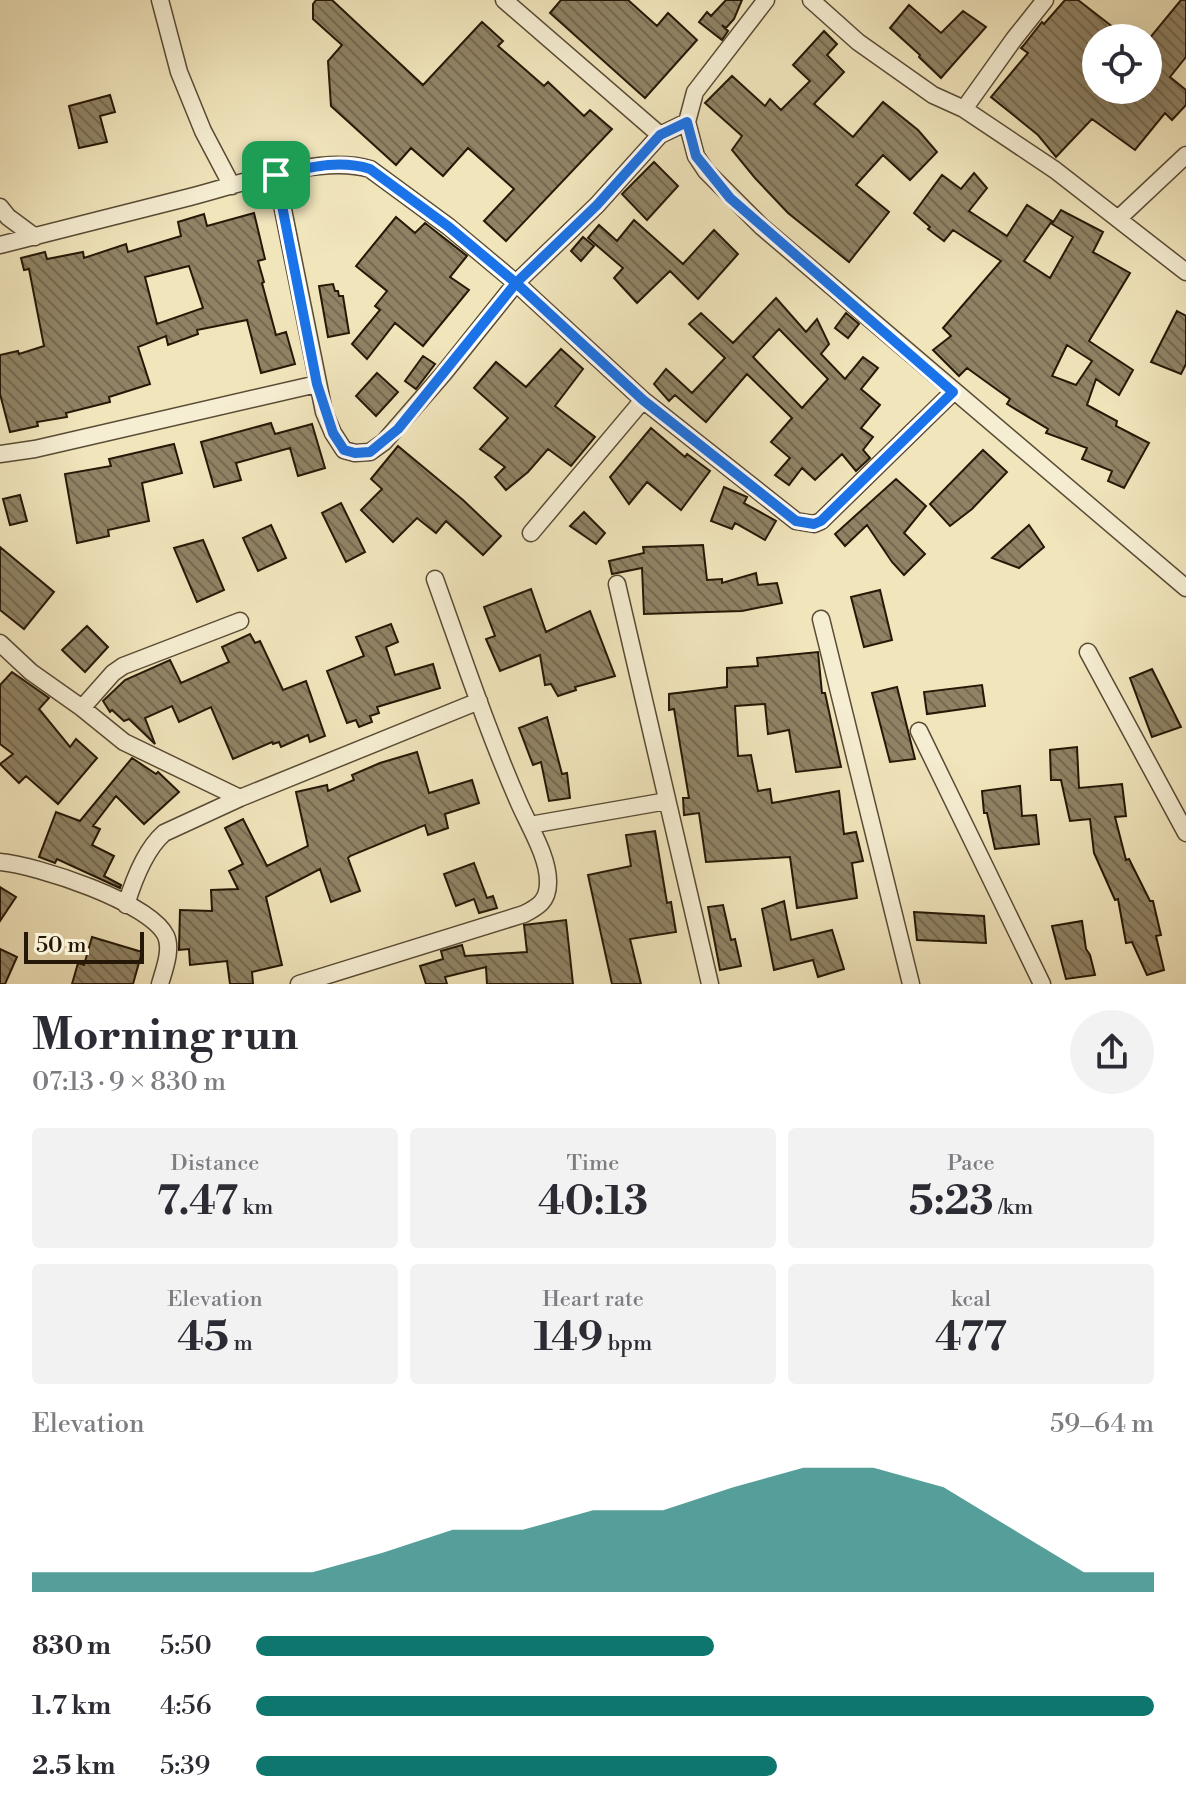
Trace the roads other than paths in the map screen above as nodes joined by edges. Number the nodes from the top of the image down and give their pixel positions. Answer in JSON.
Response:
{"nodes":[{"id":1,"x":160,"y":0,"type":"edge"},
{"id":2,"x":504,"y":0,"type":"edge"},
{"id":3,"x":766,"y":0,"type":"edge"},
{"id":4,"x":811,"y":0,"type":"edge"},
{"id":5,"x":1045,"y":0,"type":"edge"},
{"id":6,"x":964,"y":109,"type":"junction"},
{"id":7,"x":687,"y":122,"type":"junction"},
{"id":8,"x":660,"y":135,"type":"junction"},
{"id":9,"x":1186,"y":155,"type":"edge"},
{"id":10,"x":276,"y":175,"type":"junction"},
{"id":11,"x":232,"y":186,"type":"junction"},
{"id":12,"x":0,"y":207,"type":"edge"},
{"id":13,"x":1119,"y":218,"type":"junction"},
{"id":14,"x":35,"y":237,"type":"junction"},
{"id":15,"x":0,"y":245,"type":"edge"},
{"id":16,"x":1186,"y":272,"type":"edge"},
{"id":17,"x":516,"y":283,"type":"junction"},
{"id":18,"x":317,"y":384,"type":"junction"},
{"id":19,"x":953,"y":392,"type":"junction"},
{"id":20,"x":643,"y":400,"type":"junction"},
{"id":21,"x":0,"y":454,"type":"edge"},
{"id":22,"x":531,"y":533,"type":"dead end"},
{"id":23,"x":435,"y":579,"type":"dead end"},
{"id":24,"x":617,"y":584,"type":"dead end"},
{"id":25,"x":1186,"y":588,"type":"edge"},
{"id":26,"x":821,"y":619,"type":"dead end"},
{"id":27,"x":240,"y":621,"type":"dead end"},
{"id":28,"x":2,"y":651,"type":"edge"},
{"id":29,"x":1088,"y":652,"type":"dead end"},
{"id":30,"x":479,"y":701,"type":"junction"},
{"id":31,"x":82,"y":708,"type":"junction"},
{"id":32,"x":919,"y":731,"type":"dead end"},
{"id":33,"x":240,"y":798,"type":"junction"},
{"id":34,"x":667,"y":801,"type":"junction"},
{"id":35,"x":530,"y":825,"type":"junction"},
{"id":36,"x":1186,"y":833,"type":"edge"},
{"id":37,"x":0,"y":862,"type":"edge"},
{"id":38,"x":126,"y":905,"type":"junction"},
{"id":39,"x":160,"y":984,"type":"edge"},
{"id":40,"x":299,"y":984,"type":"edge"},
{"id":41,"x":710,"y":984,"type":"edge"},
{"id":42,"x":911,"y":984,"type":"edge"},
{"id":43,"x":1042,"y":984,"type":"edge"}],
"edges":[{"from":1,"to":11,"type":"street"},
{"from":2,"to":8,"type":"street"},
{"from":3,"to":7,"type":"street"},
{"from":4,"to":6,"type":"street"},
{"from":5,"to":6,"type":"street"},
{"from":6,"to":13,"type":"street"},
{"from":7,"to":8,"type":"street"},
{"from":7,"to":19,"type":"street"},
{"from":8,"to":17,"type":"street"},
{"from":9,"to":13,"type":"street"},
{"from":10,"to":11,"type":"street"},
{"from":10,"to":17,"type":"street"},
{"from":10,"to":18,"type":"street"},
{"from":11,"to":14,"type":"street"},
{"from":12,"to":14,"type":"street"},
{"from":13,"to":16,"type":"street"},
{"from":14,"to":15,"type":"street"},
{"from":17,"to":18,"type":"street"},
{"from":17,"to":20,"type":"street"},
{"from":18,"to":21,"type":"street"},
{"from":19,"to":20,"type":"street"},
{"from":19,"to":25,"type":"street"},
{"from":20,"to":22,"type":"street"},
{"from":23,"to":30,"type":"street"},
{"from":24,"to":34,"type":"street"},
{"from":26,"to":42,"type":"street"},
{"from":27,"to":31,"type":"street"},
{"from":28,"to":31,"type":"street"},
{"from":29,"to":36,"type":"street"},
{"from":30,"to":33,"type":"street"},
{"from":30,"to":35,"type":"street"},
{"from":31,"to":33,"type":"street"},
{"from":32,"to":43,"type":"street"},
{"from":33,"to":38,"type":"street"},
{"from":34,"to":35,"type":"street"},
{"from":34,"to":41,"type":"street"},
{"from":35,"to":40,"type":"street"},
{"from":37,"to":38,"type":"street"},
{"from":38,"to":39,"type":"street"}]}
